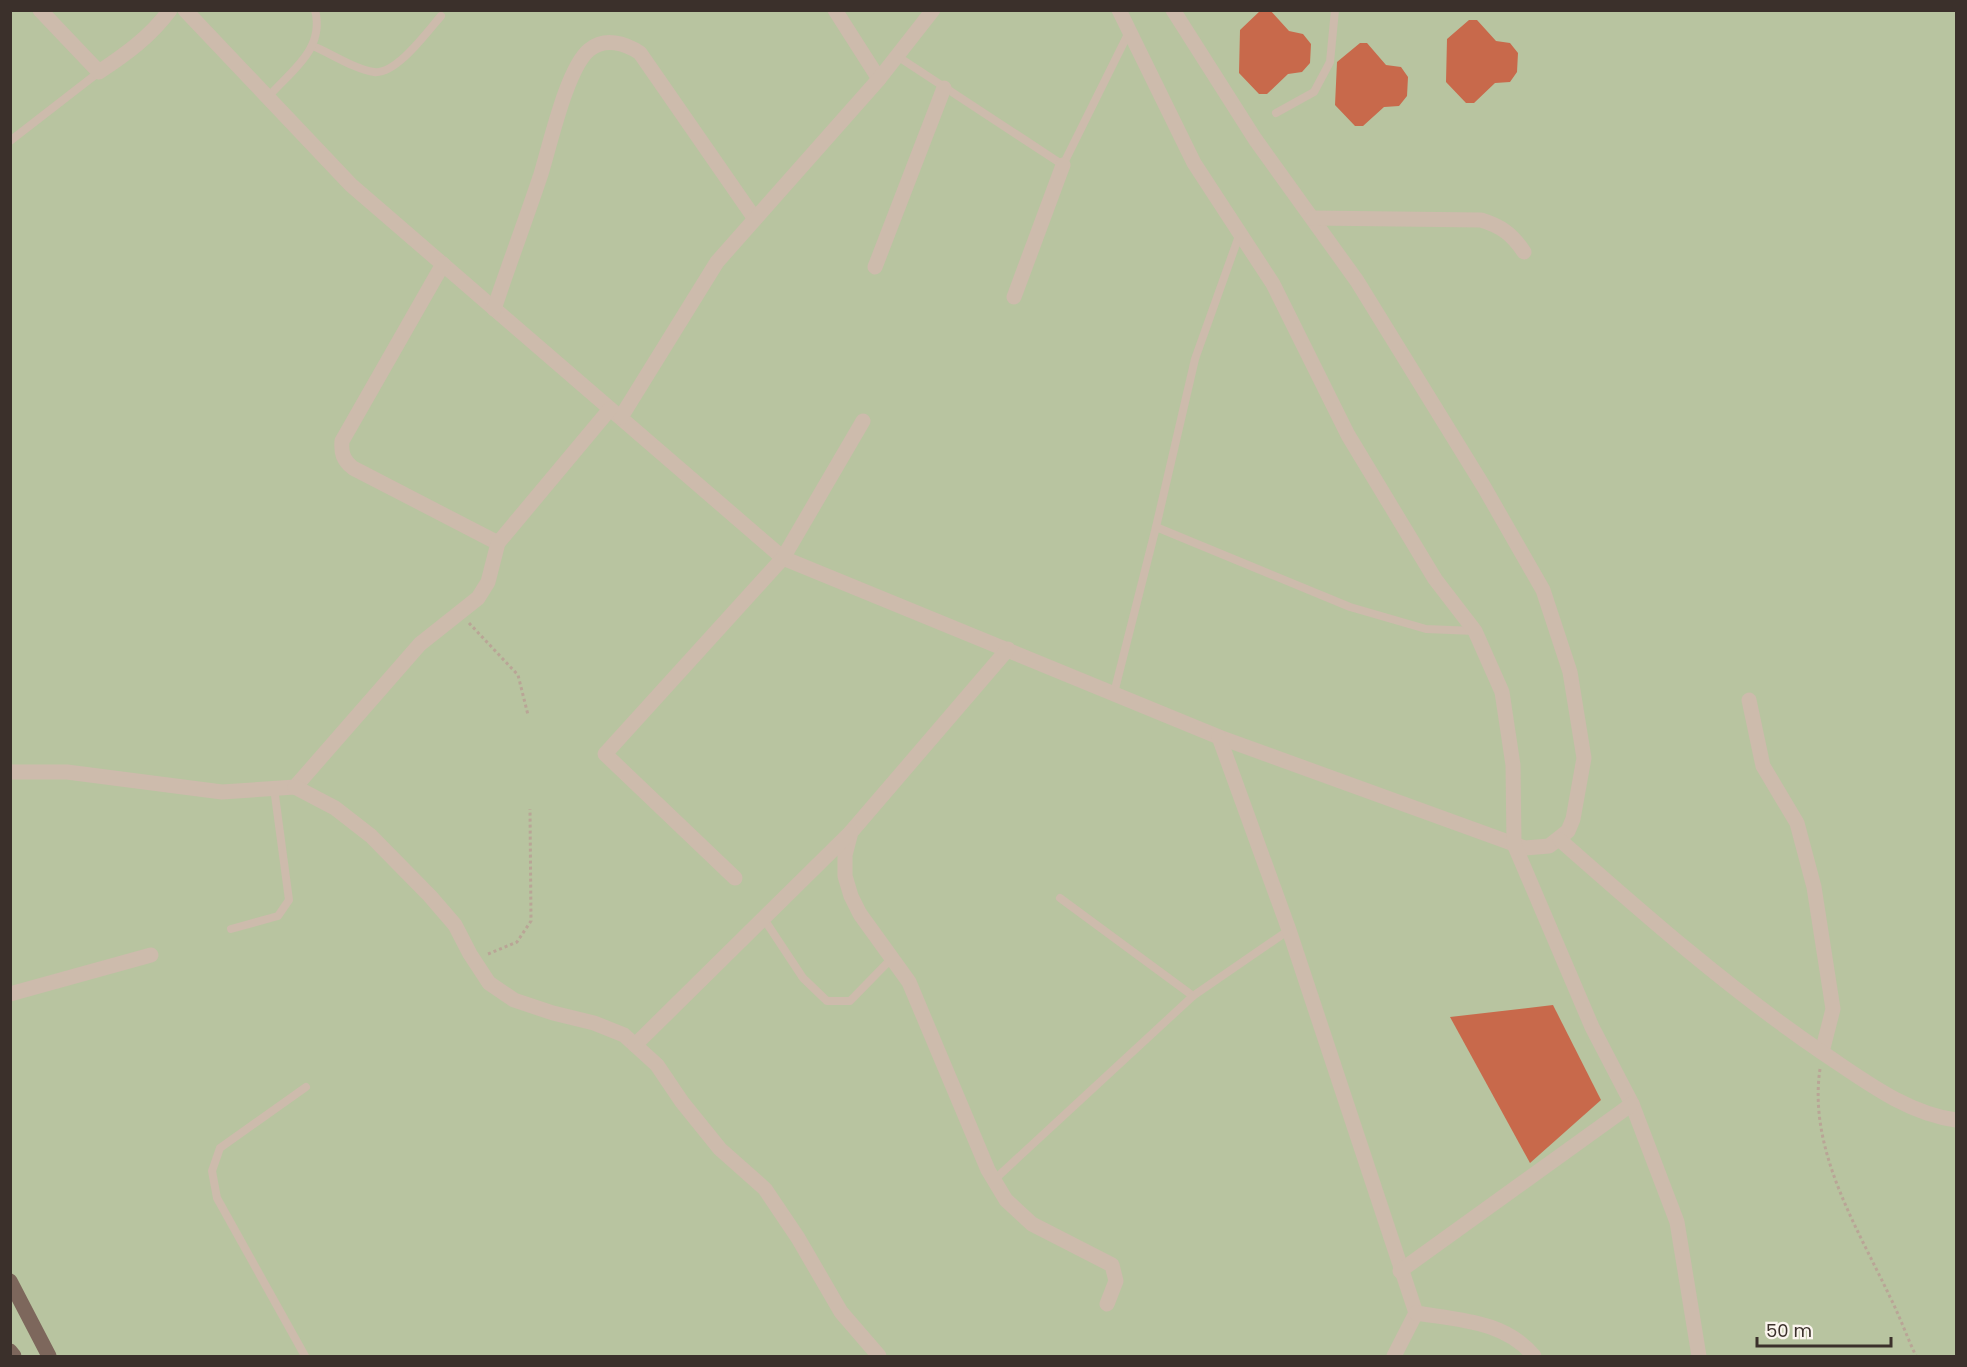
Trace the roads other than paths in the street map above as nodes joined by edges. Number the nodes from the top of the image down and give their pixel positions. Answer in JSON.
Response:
{"nodes":[{"id":1,"x":40,"y":10,"type":"edge"},
{"id":2,"x":170,"y":10,"type":"edge"},
{"id":3,"x":185,"y":10,"type":"edge"},
{"id":4,"x":315,"y":10,"type":"edge"},
{"id":5,"x":835,"y":10,"type":"edge"},
{"id":6,"x":933,"y":10,"type":"edge"},
{"id":7,"x":1119,"y":10,"type":"edge"},
{"id":8,"x":1173,"y":10,"type":"edge"},
{"id":9,"x":1335,"y":10,"type":"edge"},
{"id":10,"x":441,"y":16,"type":"dead end"},
{"id":11,"x":1130,"y":31,"type":"junction"},
{"id":12,"x":314,"y":46,"type":"junction"},
{"id":13,"x":897,"y":56,"type":"junction"},
{"id":14,"x":99,"y":72,"type":"junction"},
{"id":15,"x":879,"y":79,"type":"junction"},
{"id":16,"x":944,"y":87,"type":"junction"},
{"id":17,"x":269,"y":96,"type":"junction"},
{"id":18,"x":1276,"y":113,"type":"dead end"},
{"id":19,"x":10,"y":141,"type":"edge"},
{"id":20,"x":1063,"y":165,"type":"junction"},
{"id":21,"x":1312,"y":218,"type":"junction"},
{"id":22,"x":754,"y":219,"type":"junction"},
{"id":23,"x":1239,"y":233,"type":"junction"},
{"id":24,"x":1524,"y":252,"type":"dead end"},
{"id":25,"x":442,"y":264,"type":"junction"},
{"id":26,"x":874,"y":267,"type":"dead end"},
{"id":27,"x":1014,"y":297,"type":"dead end"},
{"id":28,"x":494,"y":309,"type":"junction"},
{"id":29,"x":615,"y":413,"type":"junction"},
{"id":30,"x":863,"y":421,"type":"dead end"},
{"id":31,"x":1156,"y":527,"type":"junction"},
{"id":32,"x":498,"y":543,"type":"junction"},
{"id":33,"x":783,"y":558,"type":"junction"},
{"id":34,"x":1475,"y":631,"type":"junction"},
{"id":35,"x":1008,"y":649,"type":"junction"},
{"id":36,"x":1114,"y":693,"type":"junction"},
{"id":37,"x":1749,"y":700,"type":"dead end"},
{"id":38,"x":1219,"y":737,"type":"junction"},
{"id":39,"x":10,"y":772,"type":"edge"},
{"id":40,"x":295,"y":787,"type":"junction"},
{"id":41,"x":274,"y":788,"type":"junction"},
{"id":42,"x":851,"y":832,"type":"junction"},
{"id":43,"x":1560,"y":840,"type":"junction"},
{"id":44,"x":1514,"y":844,"type":"junction"},
{"id":45,"x":735,"y":878,"type":"dead end"},
{"id":46,"x":1060,"y":898,"type":"dead end"},
{"id":47,"x":764,"y":919,"type":"junction"},
{"id":48,"x":231,"y":929,"type":"dead end"},
{"id":49,"x":1289,"y":930,"type":"junction"},
{"id":50,"x":151,"y":955,"type":"dead end"},
{"id":51,"x":892,"y":958,"type":"junction"},
{"id":52,"x":10,"y":994,"type":"edge"},
{"id":53,"x":1192,"y":996,"type":"junction"},
{"id":54,"x":635,"y":1045,"type":"junction"},
{"id":55,"x":1822,"y":1052,"type":"junction"},
{"id":56,"x":306,"y":1087,"type":"dead end"},
{"id":57,"x":1632,"y":1104,"type":"junction"},
{"id":58,"x":1956,"y":1120,"type":"edge"},
{"id":59,"x":994,"y":1180,"type":"junction"},
{"id":60,"x":1400,"y":1271,"type":"junction"},
{"id":61,"x":10,"y":1281,"type":"edge"},
{"id":62,"x":1107,"y":1304,"type":"dead end"},
{"id":63,"x":1416,"y":1313,"type":"junction"},
{"id":64,"x":10,"y":1351,"type":"edge"},
{"id":65,"x":14,"y":1356,"type":"edge"},
{"id":66,"x":49,"y":1356,"type":"edge"},
{"id":67,"x":305,"y":1356,"type":"edge"},
{"id":68,"x":879,"y":1356,"type":"edge"},
{"id":69,"x":1394,"y":1356,"type":"edge"},
{"id":70,"x":1534,"y":1356,"type":"edge"},
{"id":71,"x":1699,"y":1356,"type":"edge"}],
"edges":[{"from":1,"to":14,"type":"street"},
{"from":2,"to":14,"type":"street"},
{"from":3,"to":17,"type":"street"},
{"from":4,"to":12,"type":"lane"},
{"from":5,"to":15,"type":"street"},
{"from":6,"to":13,"type":"street"},
{"from":7,"to":11,"type":"street"},
{"from":8,"to":21,"type":"street"},
{"from":9,"to":18,"type":"lane"},
{"from":10,"to":12,"type":"lane"},
{"from":11,"to":20,"type":"lane"},
{"from":11,"to":23,"type":"street"},
{"from":12,"to":17,"type":"lane"},
{"from":13,"to":15,"type":"street"},
{"from":13,"to":16,"type":"lane"},
{"from":14,"to":19,"type":"lane"},
{"from":15,"to":22,"type":"street"},
{"from":16,"to":20,"type":"lane"},
{"from":16,"to":26,"type":"street"},
{"from":17,"to":25,"type":"street"},
{"from":20,"to":27,"type":"street"},
{"from":21,"to":24,"type":"street"},
{"from":21,"to":43,"type":"street"},
{"from":22,"to":28,"type":"street"},
{"from":22,"to":29,"type":"street"},
{"from":23,"to":31,"type":"lane"},
{"from":23,"to":34,"type":"street"},
{"from":25,"to":28,"type":"street"},
{"from":25,"to":32,"type":"street"},
{"from":28,"to":29,"type":"street"},
{"from":29,"to":32,"type":"street"},
{"from":29,"to":33,"type":"street"},
{"from":30,"to":33,"type":"street"},
{"from":31,"to":34,"type":"lane"},
{"from":31,"to":36,"type":"lane"},
{"from":32,"to":40,"type":"street"},
{"from":33,"to":35,"type":"street"},
{"from":33,"to":45,"type":"street"},
{"from":34,"to":44,"type":"street"},
{"from":35,"to":36,"type":"street"},
{"from":35,"to":42,"type":"street"},
{"from":36,"to":38,"type":"street"},
{"from":37,"to":55,"type":"street"},
{"from":38,"to":44,"type":"street"},
{"from":38,"to":49,"type":"street"},
{"from":39,"to":41,"type":"street"},
{"from":40,"to":41,"type":"street"},
{"from":40,"to":54,"type":"street"},
{"from":41,"to":48,"type":"lane"},
{"from":42,"to":47,"type":"street"},
{"from":42,"to":51,"type":"street"},
{"from":43,"to":44,"type":"street"},
{"from":43,"to":55,"type":"street"},
{"from":44,"to":57,"type":"street"},
{"from":46,"to":53,"type":"lane"},
{"from":47,"to":51,"type":"lane"},
{"from":47,"to":54,"type":"street"},
{"from":49,"to":53,"type":"lane"},
{"from":49,"to":60,"type":"street"},
{"from":50,"to":52,"type":"street"},
{"from":51,"to":59,"type":"street"},
{"from":53,"to":59,"type":"lane"},
{"from":54,"to":68,"type":"street"},
{"from":55,"to":58,"type":"street"},
{"from":56,"to":67,"type":"lane"},
{"from":57,"to":60,"type":"street"},
{"from":57,"to":71,"type":"street"},
{"from":59,"to":62,"type":"street"},
{"from":60,"to":63,"type":"street"},
{"from":61,"to":66,"type":"main road"},
{"from":63,"to":69,"type":"street"},
{"from":63,"to":70,"type":"street"},
{"from":64,"to":65,"type":"main road"}]}
